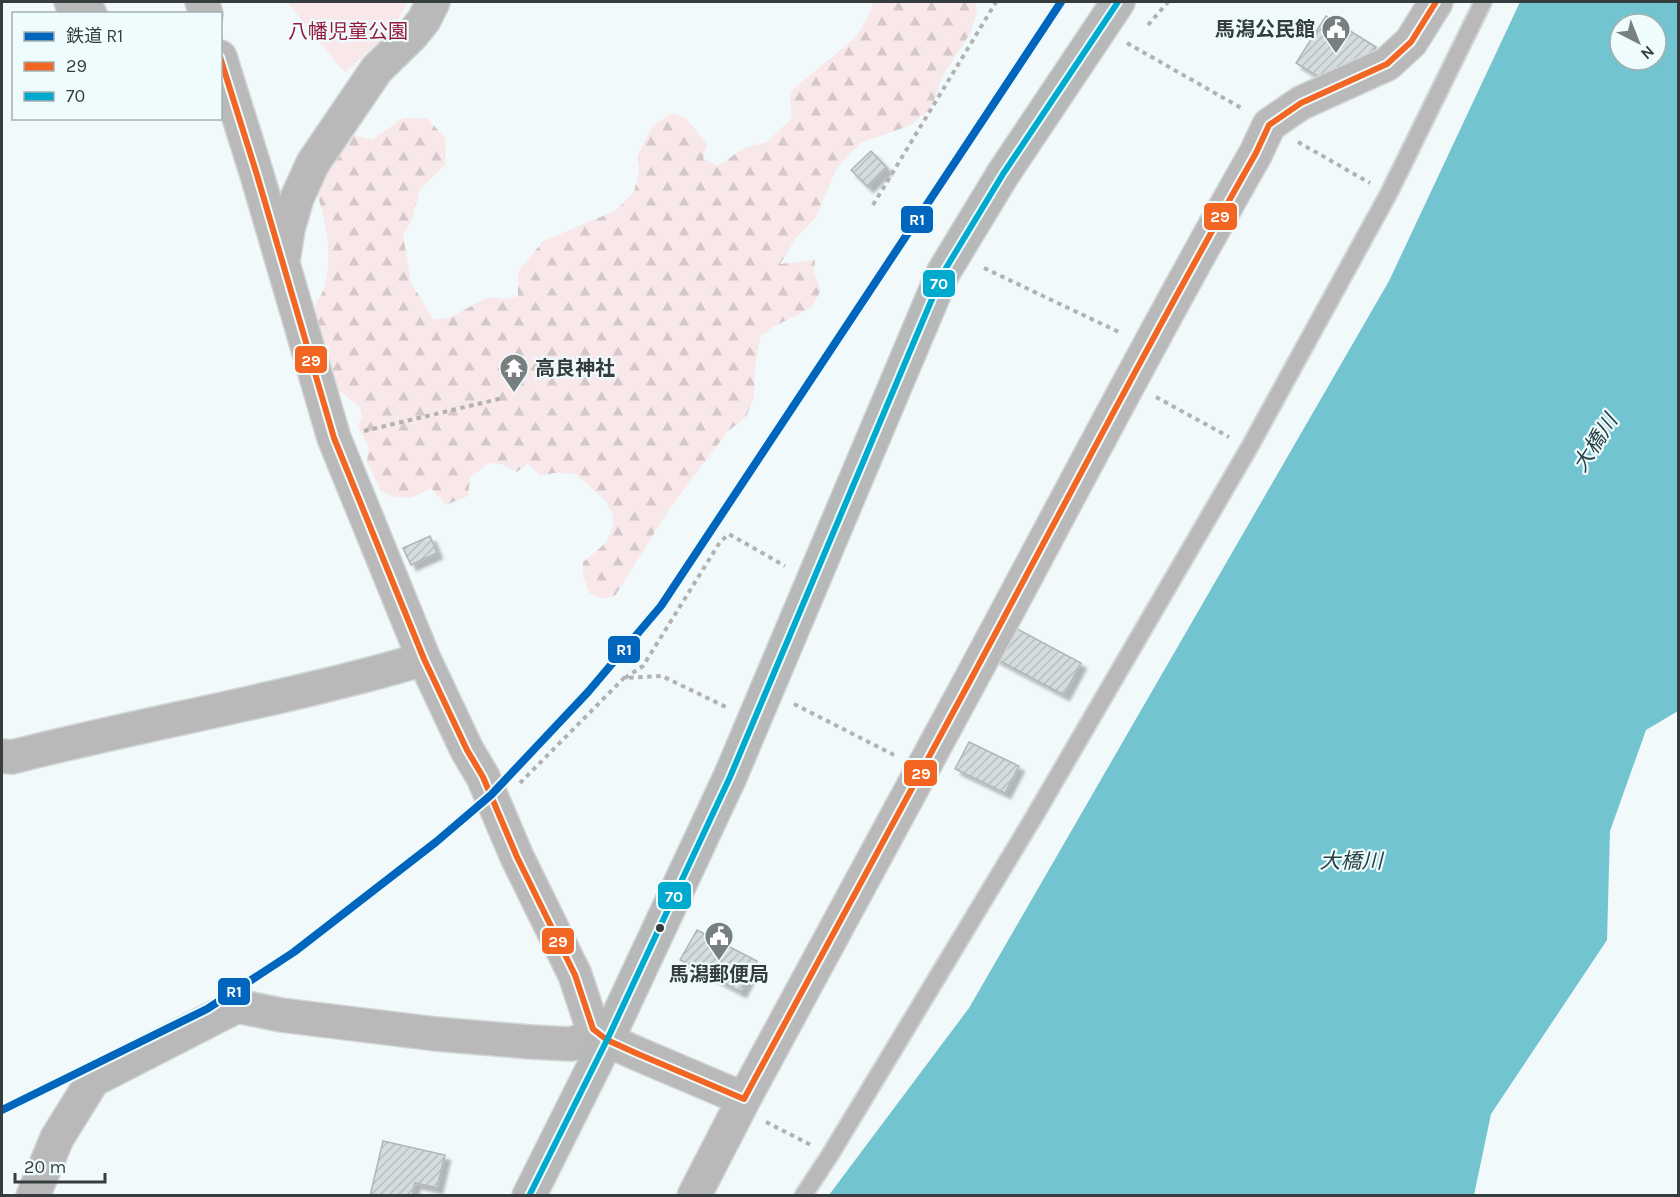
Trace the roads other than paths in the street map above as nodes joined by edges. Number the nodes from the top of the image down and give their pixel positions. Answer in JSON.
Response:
{"nodes":[{"id":1,"x":71,"y":2,"type":"edge"},
{"id":2,"x":433,"y":2,"type":"edge"},
{"id":3,"x":1118,"y":2,"type":"edge"},
{"id":4,"x":1436,"y":2,"type":"edge"},
{"id":5,"x":1483,"y":2,"type":"edge"},
{"id":6,"x":87,"y":12,"type":"edge"},
{"id":7,"x":224,"y":75,"type":"edge"},
{"id":8,"x":283,"y":263,"type":"junction"},
{"id":9,"x":424,"y":658,"type":"junction"},
{"id":10,"x":2,"y":756,"type":"edge"},
{"id":11,"x":602,"y":1037,"type":"junction"},
{"id":12,"x":742,"y":1104,"type":"junction"},
{"id":13,"x":33,"y":1196,"type":"edge"},
{"id":14,"x":529,"y":1196,"type":"edge"},
{"id":15,"x":694,"y":1196,"type":"edge"},
{"id":16,"x":803,"y":1196,"type":"edge"}],
"edges":[{"from":1,"to":6,"type":"street"},
{"from":2,"to":8,"type":"street"},
{"from":3,"to":11,"type":"main road"},
{"from":4,"to":12,"type":"street"},
{"from":5,"to":16,"type":"lane"},
{"from":7,"to":8,"type":"street"},
{"from":8,"to":9,"type":"street"},
{"from":9,"to":10,"type":"street"},
{"from":9,"to":11,"type":"street"},
{"from":11,"to":12,"type":"street"},
{"from":11,"to":13,"type":"street"},
{"from":11,"to":14,"type":"main road"},
{"from":12,"to":15,"type":"street"}]}
